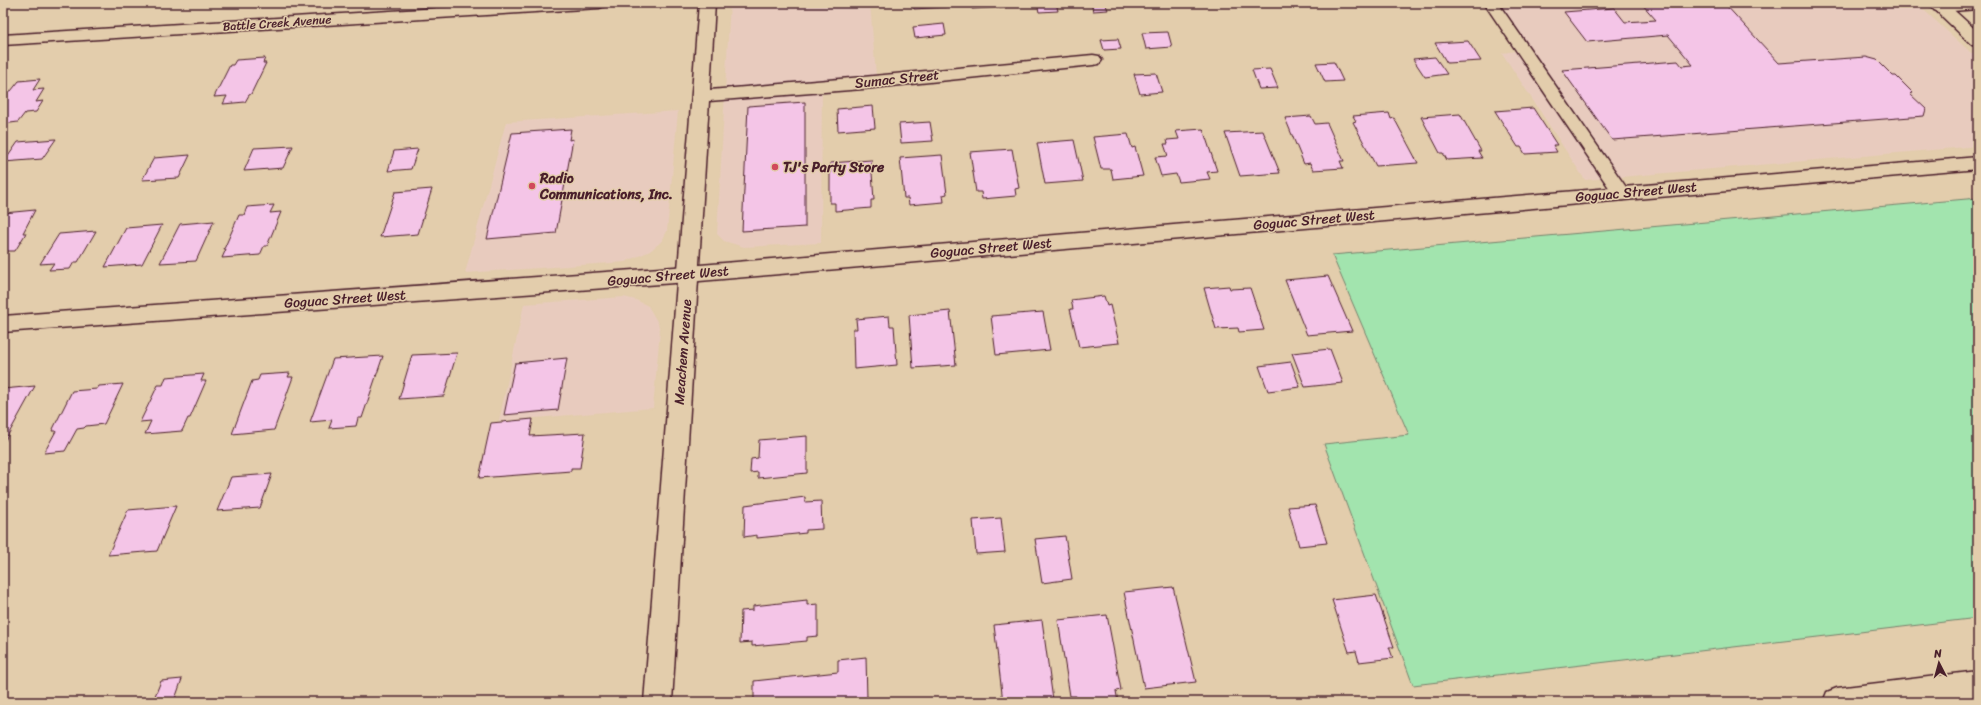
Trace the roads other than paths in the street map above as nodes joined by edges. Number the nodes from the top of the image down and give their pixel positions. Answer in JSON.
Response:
{"nodes":[{"id":1,"x":599,"y":3,"type":"edge"},
{"id":2,"x":707,"y":3,"type":"edge"},
{"id":3,"x":1491,"y":3,"type":"edge"},
{"id":4,"x":1978,"y":4,"type":"edge"},
{"id":5,"x":1938,"y":5,"type":"edge"},
{"id":6,"x":3,"y":40,"type":"edge"},
{"id":7,"x":1978,"y":41,"type":"edge"},
{"id":8,"x":1093,"y":60,"type":"dead end"},
{"id":9,"x":701,"y":96,"type":"junction"},
{"id":10,"x":1978,"y":163,"type":"edge"},
{"id":11,"x":1622,"y":194,"type":"junction"},
{"id":12,"x":688,"y":274,"type":"junction"},
{"id":13,"x":3,"y":324,"type":"edge"},
{"id":14,"x":1978,"y":684,"type":"edge"},
{"id":15,"x":658,"y":702,"type":"edge"},
{"id":16,"x":1837,"y":702,"type":"edge"}],
"edges":[{"from":1,"to":6,"type":"street","name":"Battle Creek Avenue"},
{"from":2,"to":9,"type":"street","name":"Meachem Avenue"},
{"from":3,"to":11,"type":"lane"},
{"from":4,"to":5,"type":"street"},
{"from":5,"to":7,"type":"street"},
{"from":8,"to":9,"type":"street","name":"Sumac Street"},
{"from":9,"to":12,"type":"street","name":"Meachem Avenue"},
{"from":10,"to":11,"type":"street","name":"Goguac Street West"},
{"from":11,"to":12,"type":"street","name":"Goguac Street West"},
{"from":12,"to":13,"type":"street","name":"Goguac Street West"},
{"from":12,"to":15,"type":"street","name":"Meachem Avenue"},
{"from":14,"to":16,"type":"street"}]}
